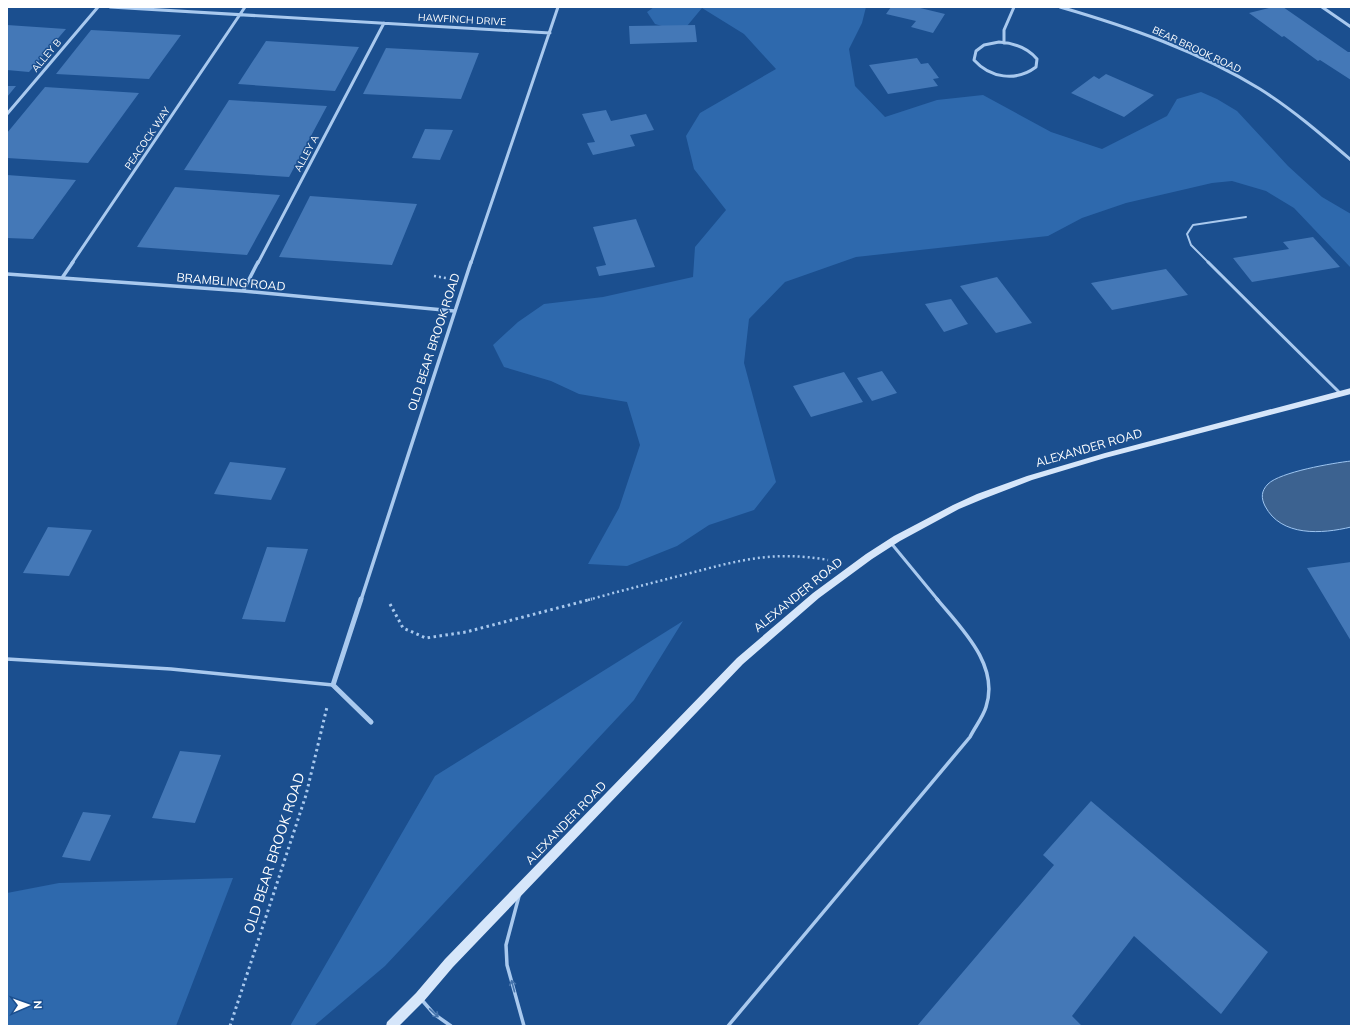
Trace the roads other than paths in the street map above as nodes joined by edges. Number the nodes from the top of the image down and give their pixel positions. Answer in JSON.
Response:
{"nodes":[{"id":1,"x":98,"y":7,"type":"edge"},
{"id":2,"x":110,"y":7,"type":"edge"},
{"id":3,"x":245,"y":7,"type":"edge"},
{"id":4,"x":558,"y":7,"type":"edge"},
{"id":5,"x":1014,"y":7,"type":"edge"},
{"id":6,"x":1060,"y":7,"type":"edge"},
{"id":7,"x":1322,"y":7,"type":"edge"},
{"id":8,"x":240,"y":15,"type":"junction"},
{"id":9,"x":384,"y":23,"type":"junction"},
{"id":10,"x":1351,"y":27,"type":"edge"},
{"id":11,"x":550,"y":33,"type":"junction"},
{"id":12,"x":1004,"y":42,"type":"junction"},
{"id":13,"x":7,"y":114,"type":"edge"},
{"id":14,"x":1351,"y":160,"type":"edge"},
{"id":15,"x":1246,"y":216,"type":"dead end"},
{"id":16,"x":7,"y":274,"type":"edge"},
{"id":17,"x":62,"y":278,"type":"junction"},
{"id":18,"x":243,"y":291,"type":"junction"},
{"id":19,"x":454,"y":311,"type":"junction"},
{"id":20,"x":1351,"y":391,"type":"edge"},
{"id":21,"x":1341,"y":394,"type":"junction"},
{"id":22,"x":891,"y":543,"type":"junction"},
{"id":23,"x":7,"y":659,"type":"edge"},
{"id":24,"x":333,"y":685,"type":"junction"},
{"id":25,"x":371,"y":722,"type":"dead end"},
{"id":26,"x":520,"y":889,"type":"junction"},
{"id":27,"x":420,"y":997,"type":"junction"},
{"id":28,"x":391,"y":1026,"type":"edge"},
{"id":29,"x":451,"y":1026,"type":"edge"},
{"id":30,"x":524,"y":1026,"type":"edge"},
{"id":31,"x":728,"y":1026,"type":"edge"}],
"edges":[{"from":1,"to":13,"type":"street","name":"ALLEY B"},
{"from":2,"to":8,"type":"street","name":"HAWFINCH DRIVE"},
{"from":3,"to":8,"type":"street","name":"PEACOCK WAY"},
{"from":4,"to":11,"type":"street","name":"OLD BEAR BROOK ROAD"},
{"from":5,"to":12,"type":"street"},
{"from":6,"to":14,"type":"street","name":"BEAR BROOK ROAD"},
{"from":7,"to":10,"type":"street"},
{"from":8,"to":9,"type":"street","name":"HAWFINCH DRIVE"},
{"from":8,"to":17,"type":"street","name":"PEACOCK WAY"},
{"from":9,"to":11,"type":"street","name":"HAWFINCH DRIVE"},
{"from":9,"to":18,"type":"street","name":"ALLEY A"},
{"from":11,"to":19,"type":"street","name":"OLD BEAR BROOK ROAD"},
{"from":12,"to":12,"type":"street"},
{"from":15,"to":21,"type":"lane"},
{"from":16,"to":17,"type":"street","name":"BRAMBLING ROAD"},
{"from":17,"to":18,"type":"street","name":"BRAMBLING ROAD"},
{"from":18,"to":19,"type":"street","name":"BRAMBLING ROAD"},
{"from":19,"to":24,"type":"street","name":"OLD BEAR BROOK ROAD"},
{"from":20,"to":21,"type":"street","name":"ALEXANDER ROAD"},
{"from":21,"to":22,"type":"street","name":"ALEXANDER ROAD"},
{"from":22,"to":26,"type":"street","name":"ALEXANDER ROAD"},
{"from":22,"to":31,"type":"lane"},
{"from":23,"to":24,"type":"lane"},
{"from":24,"to":25,"type":"street"},
{"from":26,"to":27,"type":"street","name":"ALEXANDER ROAD"},
{"from":30,"to":26,"type":"lane","one_way":true},
{"from":27,"to":28,"type":"street","name":"ALEXANDER ROAD"},
{"from":27,"to":29,"type":"lane","one_way":true}]}
